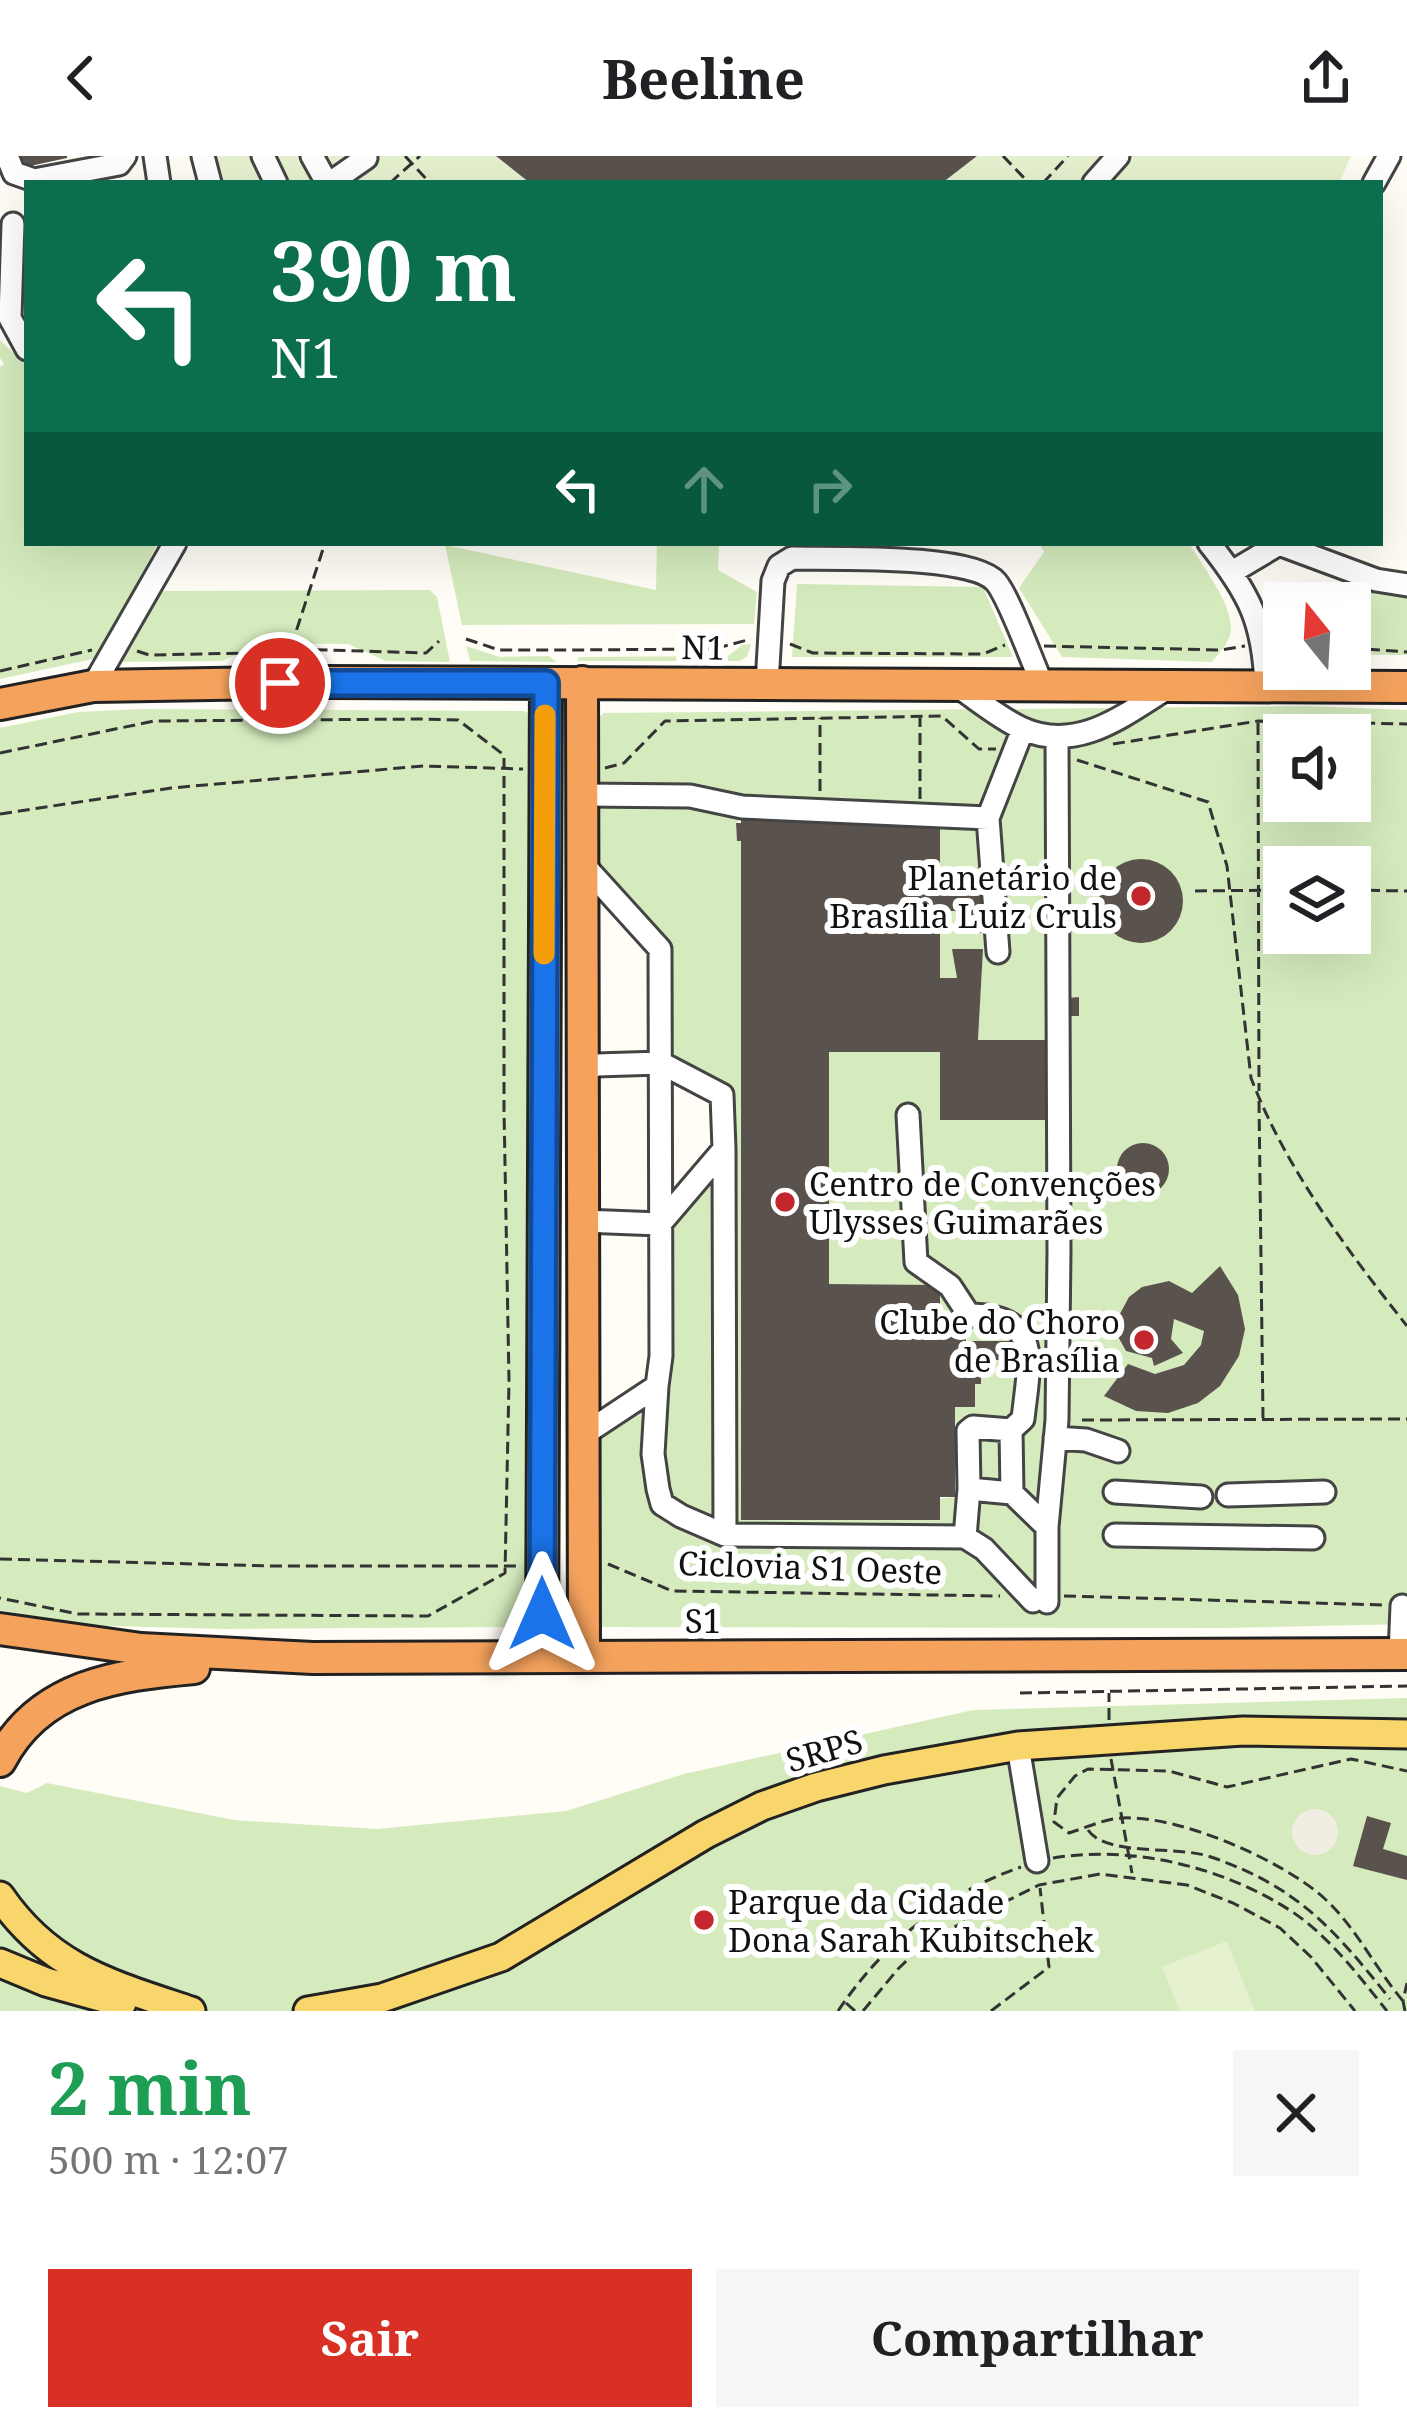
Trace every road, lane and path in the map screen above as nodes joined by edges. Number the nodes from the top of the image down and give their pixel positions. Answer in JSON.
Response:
{"nodes":[{"id":1,"x":7,"y":156,"type":"edge"},
{"id":2,"x":125,"y":156,"type":"edge"},
{"id":3,"x":405,"y":156,"type":"edge"},
{"id":4,"x":419,"y":156,"type":"edge"},
{"id":5,"x":1003,"y":156,"type":"edge"},
{"id":6,"x":1068,"y":156,"type":"edge"},
{"id":7,"x":1118,"y":156,"type":"edge"},
{"id":8,"x":360,"y":159,"type":"edge"},
{"id":9,"x":411,"y":164,"type":"junction"},
{"id":10,"x":76,"y":179,"type":"edge"},
{"id":11,"x":332,"y":180,"type":"edge"},
{"id":12,"x":393,"y":180,"type":"edge"},
{"id":13,"x":427,"y":180,"type":"edge"},
{"id":14,"x":1026,"y":180,"type":"edge"},
{"id":15,"x":1046,"y":180,"type":"edge"},
{"id":16,"x":1097,"y":180,"type":"edge"},
{"id":17,"x":14,"y":224,"type":"edge"},
{"id":18,"x":24,"y":344,"type":"edge"},
{"id":19,"x":173,"y":546,"type":"edge"},
{"id":20,"x":324,"y":546,"type":"edge"},
{"id":21,"x":1211,"y":546,"type":"edge"},
{"id":22,"x":1276,"y":546,"type":"edge"},
{"id":23,"x":1284,"y":546,"type":"edge"},
{"id":24,"x":852,"y":551,"type":"edge"},
{"id":25,"x":1232,"y":572,"type":"junction"},
{"id":26,"x":1407,"y":585,"type":"edge"},
{"id":27,"x":1263,"y":637,"type":"edge"},
{"id":28,"x":466,"y":639,"type":"dead end"},
{"id":29,"x":753,"y":639,"type":"dead end"},
{"id":30,"x":439,"y":641,"type":"dead end"},
{"id":31,"x":130,"y":648,"type":"dead end"},
{"id":32,"x":98,"y":649,"type":"dead end"},
{"id":33,"x":291,"y":649,"type":"junction"},
{"id":34,"x":1371,"y":649,"type":"edge"},
{"id":35,"x":1407,"y":652,"type":"edge"},
{"id":36,"x":0,"y":670,"type":"edge"},
{"id":37,"x":582,"y":682,"type":"junction"},
{"id":38,"x":546,"y":683,"type":"junction"},
{"id":39,"x":767,"y":684,"type":"junction"},
{"id":40,"x":93,"y":686,"type":"junction"},
{"id":41,"x":956,"y":686,"type":"junction"},
{"id":42,"x":1042,"y":686,"type":"junction"},
{"id":43,"x":1170,"y":686,"type":"junction"},
{"id":44,"x":1263,"y":687,"type":"edge"},
{"id":45,"x":1371,"y":688,"type":"edge"},
{"id":46,"x":1407,"y":688,"type":"edge"},
{"id":47,"x":0,"y":704,"type":"edge"},
{"id":48,"x":920,"y":717,"type":"dead end"},
{"id":49,"x":820,"y":718,"type":"dead end"},
{"id":50,"x":1258,"y":721,"type":"dead end"},
{"id":51,"x":1023,"y":729,"type":"junction"},
{"id":52,"x":1056,"y":745,"type":"junction"},
{"id":53,"x":0,"y":753,"type":"edge"},
{"id":54,"x":504,"y":770,"type":"junction"},
{"id":55,"x":540,"y":782,"type":"junction"},
{"id":56,"x":582,"y":795,"type":"junction"},
{"id":57,"x":820,"y":811,"type":"junction"},
{"id":58,"x":0,"y":814,"type":"edge"},
{"id":59,"x":919,"y":815,"type":"junction"},
{"id":60,"x":988,"y":818,"type":"junction"},
{"id":61,"x":583,"y":864,"type":"junction"},
{"id":62,"x":1256,"y":890,"type":"junction"},
{"id":63,"x":1263,"y":890,"type":"edge"},
{"id":64,"x":1371,"y":890,"type":"edge"},
{"id":65,"x":1195,"y":891,"type":"dead end"},
{"id":66,"x":1407,"y":891,"type":"edge"},
{"id":67,"x":1231,"y":892,"type":"junction"},
{"id":68,"x":998,"y":952,"type":"dead end"},
{"id":69,"x":662,"y":1063,"type":"junction"},
{"id":70,"x":585,"y":1072,"type":"junction"},
{"id":71,"x":1259,"y":1098,"type":"junction"},
{"id":72,"x":908,"y":1115,"type":"dead end"},
{"id":73,"x":724,"y":1149,"type":"junction"},
{"id":74,"x":583,"y":1221,"type":"junction"},
{"id":75,"x":660,"y":1224,"type":"junction"},
{"id":76,"x":1407,"y":1326,"type":"edge"},
{"id":77,"x":657,"y":1386,"type":"junction"},
{"id":78,"x":1263,"y":1418,"type":"junction"},
{"id":79,"x":1407,"y":1419,"type":"edge"},
{"id":80,"x":1056,"y":1429,"type":"junction"},
{"id":81,"x":1011,"y":1430,"type":"junction"},
{"id":82,"x":583,"y":1435,"type":"junction"},
{"id":83,"x":1118,"y":1451,"type":"dead end"},
{"id":84,"x":968,"y":1489,"type":"junction"},
{"id":85,"x":1115,"y":1492,"type":"dead end"},
{"id":86,"x":1324,"y":1492,"type":"dead end"},
{"id":87,"x":1012,"y":1493,"type":"junction"},
{"id":88,"x":1228,"y":1495,"type":"dead end"},
{"id":89,"x":1201,"y":1497,"type":"dead end"},
{"id":90,"x":1046,"y":1527,"type":"junction"},
{"id":91,"x":584,"y":1532,"type":"junction"},
{"id":92,"x":542,"y":1533,"type":"junction"},
{"id":93,"x":725,"y":1535,"type":"junction"},
{"id":94,"x":1115,"y":1535,"type":"dead end"},
{"id":95,"x":965,"y":1537,"type":"junction"},
{"id":96,"x":1313,"y":1538,"type":"dead end"},
{"id":97,"x":0,"y":1559,"type":"edge"},
{"id":98,"x":584,"y":1564,"type":"junction"},
{"id":99,"x":542,"y":1566,"type":"junction"},
{"id":100,"x":506,"y":1567,"type":"junction"},
{"id":101,"x":0,"y":1598,"type":"edge"},
{"id":102,"x":1039,"y":1599,"type":"junction"},
{"id":103,"x":1402,"y":1606,"type":"joint"},
{"id":104,"x":0,"y":1629,"type":"edge"},
{"id":105,"x":1404,"y":1654,"type":"edge"},
{"id":106,"x":542,"y":1655,"type":"junction"},
{"id":107,"x":584,"y":1655,"type":"junction"},
{"id":108,"x":313,"y":1658,"type":"junction"},
{"id":109,"x":1407,"y":1686,"type":"edge"},
{"id":110,"x":1109,"y":1691,"type":"junction"},
{"id":111,"x":1020,"y":1693,"type":"dead end"},
{"id":112,"x":1407,"y":1734,"type":"edge"},
{"id":113,"x":1018,"y":1746,"type":"junction"},
{"id":114,"x":1111,"y":1756,"type":"junction"},
{"id":115,"x":0,"y":1761,"type":"edge"},
{"id":116,"x":1407,"y":1771,"type":"edge"},
{"id":117,"x":1121,"y":1818,"type":"junction"},
{"id":118,"x":1086,"y":1828,"type":"junction"},
{"id":119,"x":1125,"y":1845,"type":"junction"},
{"id":120,"x":1129,"y":1856,"type":"junction"},
{"id":121,"x":1037,"y":1861,"type":"junction"},
{"id":122,"x":1132,"y":1876,"type":"junction"},
{"id":123,"x":1040,"y":1885,"type":"junction"},
{"id":124,"x":0,"y":1896,"type":"edge"},
{"id":125,"x":0,"y":1963,"type":"edge"},
{"id":126,"x":1407,"y":1983,"type":"edge"},
{"id":127,"x":1390,"y":1999,"type":"dead end"},
{"id":128,"x":1402,"y":2000,"type":"junction"},
{"id":129,"x":844,"y":2001,"type":"junction"},
{"id":130,"x":195,"y":2011,"type":"edge"},
{"id":131,"x":308,"y":2011,"type":"edge"},
{"id":132,"x":838,"y":2011,"type":"edge"},
{"id":133,"x":855,"y":2011,"type":"edge"},
{"id":134,"x":863,"y":2011,"type":"edge"},
{"id":135,"x":991,"y":2011,"type":"edge"},
{"id":136,"x":1354,"y":2011,"type":"edge"},
{"id":137,"x":1387,"y":2011,"type":"edge"},
{"id":138,"x":1406,"y":2011,"type":"edge"}],
"edges":[{"from":1,"to":10,"type":"lane"},
{"from":2,"to":10,"type":"lane"},
{"from":3,"to":9,"type":"path"},
{"from":4,"to":9,"type":"path"},
{"from":5,"to":14,"type":"path"},
{"from":6,"to":15,"type":"path"},
{"from":7,"to":16,"type":"lane"},
{"from":8,"to":11,"type":"lane"},
{"from":9,"to":12,"type":"path"},
{"from":9,"to":13,"type":"path"},
{"from":17,"to":18,"type":"lane"},
{"from":19,"to":40,"type":"lane"},
{"from":20,"to":33,"type":"path"},
{"from":21,"to":25,"type":"lane"},
{"from":22,"to":25,"type":"lane"},
{"from":23,"to":26,"type":"lane"},
{"from":24,"to":39,"type":"lane"},
{"from":24,"to":42,"type":"lane"},
{"from":25,"to":27,"type":"lane"},
{"from":28,"to":29,"type":"path"},
{"from":30,"to":33,"type":"path"},
{"from":31,"to":33,"type":"path"},
{"from":32,"to":36,"type":"path"},
{"from":34,"to":35,"type":"path"},
{"from":37,"to":38,"type":"highway","name":"N1"},
{"from":37,"to":39,"type":"highway","name":"N1"},
{"from":37,"to":56,"type":"highway"},
{"from":38,"to":40,"type":"highway","name":"N1"},
{"from":38,"to":55,"type":"highway"},
{"from":39,"to":41,"type":"highway","name":"N1"},
{"from":40,"to":47,"type":"highway","name":"N1"},
{"from":41,"to":42,"type":"highway","name":"N1"},
{"from":41,"to":51,"type":"lane"},
{"from":42,"to":43,"type":"highway","name":"N1"},
{"from":43,"to":44,"type":"highway","name":"N1"},
{"from":43,"to":52,"type":"lane"},
{"from":45,"to":46,"type":"highway","name":"N1"},
{"from":48,"to":59,"type":"path"},
{"from":49,"to":57,"type":"path"},
{"from":50,"to":62,"type":"path"},
{"from":51,"to":52,"type":"lane"},
{"from":51,"to":60,"type":"lane"},
{"from":52,"to":67,"type":"path"},
{"from":52,"to":80,"type":"lane"},
{"from":53,"to":54,"type":"path"},
{"from":54,"to":55,"type":"path"},
{"from":54,"to":58,"type":"path"},
{"from":54,"to":100,"type":"path"},
{"from":55,"to":56,"type":"highway"},
{"from":55,"to":92,"type":"highway"},
{"from":56,"to":57,"type":"lane"},
{"from":56,"to":61,"type":"highway"},
{"from":57,"to":59,"type":"lane"},
{"from":59,"to":60,"type":"lane"},
{"from":60,"to":68,"type":"lane"},
{"from":61,"to":69,"type":"lane"},
{"from":61,"to":70,"type":"highway"},
{"from":62,"to":63,"type":"path"},
{"from":62,"to":67,"type":"path"},
{"from":62,"to":71,"type":"path"},
{"from":64,"to":66,"type":"path"},
{"from":65,"to":67,"type":"path"},
{"from":67,"to":71,"type":"path"},
{"from":69,"to":70,"type":"lane"},
{"from":69,"to":73,"type":"lane"},
{"from":69,"to":75,"type":"lane"},
{"from":70,"to":74,"type":"highway"},
{"from":71,"to":76,"type":"path"},
{"from":71,"to":78,"type":"path"},
{"from":72,"to":81,"type":"lane"},
{"from":73,"to":75,"type":"lane"},
{"from":73,"to":93,"type":"lane"},
{"from":74,"to":75,"type":"lane"},
{"from":74,"to":82,"type":"highway"},
{"from":75,"to":77,"type":"lane"},
{"from":77,"to":82,"type":"lane"},
{"from":77,"to":93,"type":"lane"},
{"from":78,"to":79,"type":"path"},
{"from":78,"to":80,"type":"path"},
{"from":80,"to":83,"type":"lane"},
{"from":80,"to":90,"type":"lane"},
{"from":81,"to":84,"type":"lane"},
{"from":81,"to":87,"type":"lane"},
{"from":82,"to":91,"type":"highway"},
{"from":84,"to":87,"type":"lane"},
{"from":84,"to":95,"type":"lane"},
{"from":85,"to":89,"type":"lane"},
{"from":86,"to":88,"type":"lane"},
{"from":87,"to":90,"type":"lane"},
{"from":90,"to":102,"type":"lane"},
{"from":91,"to":92,"type":"highway"},
{"from":91,"to":98,"type":"highway"},
{"from":92,"to":99,"type":"highway"},
{"from":93,"to":95,"type":"lane"},
{"from":94,"to":96,"type":"lane"},
{"from":95,"to":102,"type":"lane"},
{"from":97,"to":100,"type":"path"},
{"from":98,"to":102,"type":"path","name":"Ciclovia S1 Oeste"},
{"from":98,"to":107,"type":"highway"},
{"from":99,"to":100,"type":"path"},
{"from":99,"to":106,"type":"highway"},
{"from":100,"to":101,"type":"path"},
{"from":102,"to":103,"type":"path","name":"Ciclovia S1 Oeste"},
{"from":103,"to":105,"type":"lane"},
{"from":104,"to":108,"type":"highway","name":"S1"},
{"from":105,"to":107,"type":"highway","name":"S1"},
{"from":106,"to":107,"type":"highway","name":"S1"},
{"from":106,"to":108,"type":"highway","name":"S1"},
{"from":108,"to":115,"type":"highway"},
{"from":109,"to":110,"type":"path"},
{"from":110,"to":111,"type":"path"},
{"from":110,"to":114,"type":"path"},
{"from":112,"to":114,"type":"main road","name":"SRPS"},
{"from":113,"to":114,"type":"main road","name":"SRPS"},
{"from":113,"to":121,"type":"lane"},
{"from":113,"to":131,"type":"main road","name":"SRPS"},
{"from":114,"to":116,"type":"path"},
{"from":114,"to":117,"type":"path"},
{"from":114,"to":118,"type":"path"},
{"from":117,"to":118,"type":"path"},
{"from":117,"to":119,"type":"path"},
{"from":117,"to":128,"type":"path"},
{"from":118,"to":119,"type":"path"},
{"from":119,"to":120,"type":"path"},
{"from":119,"to":127,"type":"path"},
{"from":120,"to":121,"type":"path"},
{"from":120,"to":122,"type":"path"},
{"from":120,"to":137,"type":"path"},
{"from":121,"to":129,"type":"path"},
{"from":122,"to":123,"type":"path"},
{"from":122,"to":136,"type":"path"},
{"from":123,"to":134,"type":"path"},
{"from":123,"to":135,"type":"path"},
{"from":124,"to":130,"type":"main road"},
{"from":125,"to":130,"type":"main road"},
{"from":126,"to":128,"type":"path"},
{"from":128,"to":138,"type":"path"},
{"from":129,"to":132,"type":"path"},
{"from":129,"to":133,"type":"path"}]}
